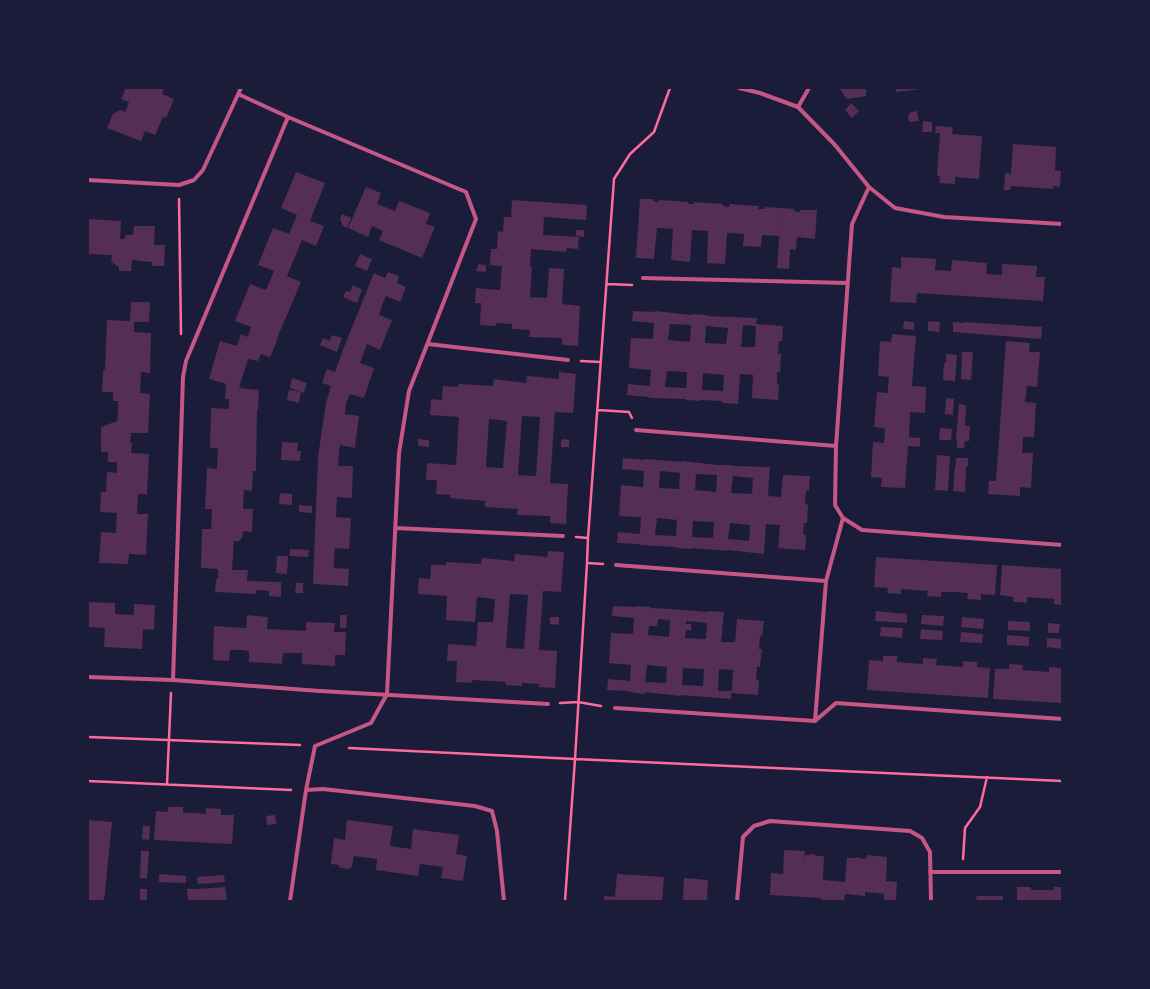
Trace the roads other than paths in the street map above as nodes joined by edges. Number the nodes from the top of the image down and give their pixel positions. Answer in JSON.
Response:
{"nodes":[{"id":1,"x":241,"y":88,"type":"edge"},
{"id":2,"x":739,"y":88,"type":"edge"},
{"id":3,"x":809,"y":88,"type":"edge"},
{"id":4,"x":238,"y":94,"type":"junction"},
{"id":5,"x":798,"y":107,"type":"junction"},
{"id":6,"x":288,"y":117,"type":"junction"},
{"id":7,"x":88,"y":180,"type":"edge"},
{"id":8,"x":869,"y":187,"type":"junction"},
{"id":9,"x":1062,"y":224,"type":"edge"},
{"id":10,"x":643,"y":278,"type":"road end"},
{"id":11,"x":848,"y":283,"type":"junction"},
{"id":12,"x":428,"y":344,"type":"junction"},
{"id":13,"x":568,"y":360,"type":"road end"},
{"id":14,"x":636,"y":430,"type":"road end"},
{"id":15,"x":836,"y":446,"type":"junction"},
{"id":16,"x":843,"y":518,"type":"junction"},
{"id":17,"x":395,"y":528,"type":"junction"},
{"id":18,"x":563,"y":536,"type":"dead end"},
{"id":19,"x":1062,"y":545,"type":"edge"},
{"id":20,"x":616,"y":564,"type":"dead end"},
{"id":21,"x":826,"y":581,"type":"junction"},
{"id":22,"x":88,"y":677,"type":"edge"},
{"id":23,"x":173,"y":680,"type":"junction"},
{"id":24,"x":387,"y":694,"type":"junction"},
{"id":25,"x":548,"y":704,"type":"dead end"},
{"id":26,"x":615,"y":708,"type":"road end"},
{"id":27,"x":1062,"y":720,"type":"edge"},
{"id":28,"x":815,"y":721,"type":"junction"},
{"id":29,"x":306,"y":790,"type":"junction"},
{"id":30,"x":930,"y":872,"type":"junction"},
{"id":31,"x":1062,"y":872,"type":"edge"},
{"id":32,"x":290,"y":901,"type":"edge"},
{"id":33,"x":504,"y":901,"type":"edge"},
{"id":34,"x":737,"y":901,"type":"edge"},
{"id":35,"x":931,"y":901,"type":"edge"}],
"edges":[{"from":1,"to":4,"type":"street"},
{"from":2,"to":5,"type":"street"},
{"from":3,"to":5,"type":"street"},
{"from":4,"to":6,"type":"street"},
{"from":4,"to":7,"type":"street"},
{"from":5,"to":8,"type":"street"},
{"from":6,"to":12,"type":"street"},
{"from":6,"to":23,"type":"street"},
{"from":8,"to":9,"type":"street"},
{"from":8,"to":11,"type":"street"},
{"from":10,"to":11,"type":"street"},
{"from":11,"to":15,"type":"street"},
{"from":12,"to":13,"type":"street"},
{"from":12,"to":17,"type":"street"},
{"from":14,"to":15,"type":"street"},
{"from":15,"to":16,"type":"street"},
{"from":16,"to":19,"type":"street"},
{"from":16,"to":21,"type":"street"},
{"from":17,"to":18,"type":"street"},
{"from":17,"to":24,"type":"street"},
{"from":20,"to":21,"type":"street"},
{"from":21,"to":28,"type":"street"},
{"from":22,"to":23,"type":"street"},
{"from":23,"to":24,"type":"street"},
{"from":24,"to":25,"type":"street"},
{"from":24,"to":29,"type":"street"},
{"from":26,"to":28,"type":"street"},
{"from":27,"to":28,"type":"street"},
{"from":29,"to":32,"type":"street"},
{"from":29,"to":33,"type":"street"},
{"from":30,"to":31,"type":"street"},
{"from":30,"to":34,"type":"street"},
{"from":30,"to":35,"type":"street"}]}
